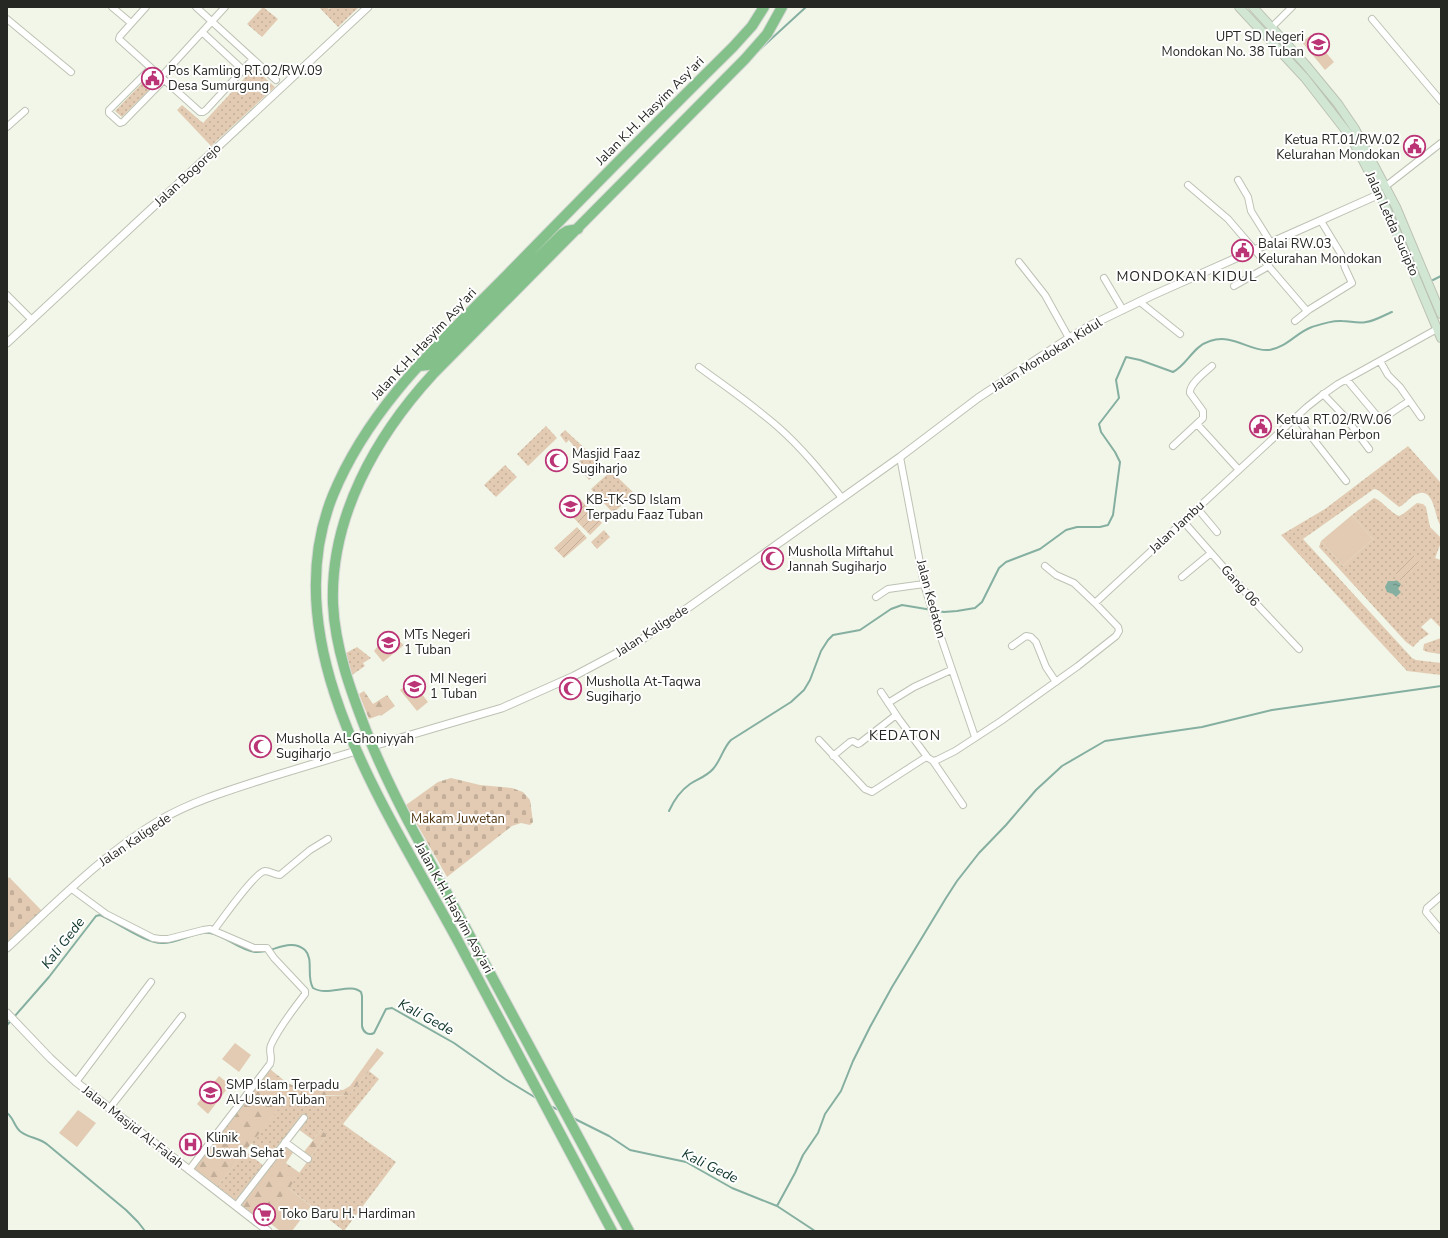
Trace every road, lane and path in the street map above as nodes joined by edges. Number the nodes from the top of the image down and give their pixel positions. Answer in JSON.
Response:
{"nodes":[{"id":1,"x":112,"y":7,"type":"edge"},
{"id":2,"x":146,"y":7,"type":"edge"},
{"id":3,"x":196,"y":7,"type":"edge"},
{"id":4,"x":225,"y":7,"type":"edge"},
{"id":5,"x":368,"y":7,"type":"edge"},
{"id":6,"x":764,"y":7,"type":"edge"},
{"id":7,"x":782,"y":7,"type":"edge"},
{"id":8,"x":1239,"y":7,"type":"edge"},
{"id":9,"x":1253,"y":7,"type":"edge"},
{"id":10,"x":1292,"y":7,"type":"edge"},
{"id":11,"x":7,"y":19,"type":"edge"},
{"id":12,"x":1372,"y":19,"type":"dead end"},
{"id":13,"x":212,"y":21,"type":"junction"},
{"id":14,"x":131,"y":23,"type":"junction"},
{"id":15,"x":1272,"y":27,"type":"junction"},
{"id":16,"x":202,"y":32,"type":"junction"},
{"id":17,"x":253,"y":59,"type":"junction"},
{"id":18,"x":150,"y":68,"type":"junction"},
{"id":19,"x":242,"y":70,"type":"junction"},
{"id":20,"x":71,"y":72,"type":"dead end"},
{"id":21,"x":162,"y":79,"type":"junction"},
{"id":22,"x":276,"y":80,"type":"dead end"},
{"id":23,"x":1441,"y":101,"type":"edge"},
{"id":24,"x":25,"y":111,"type":"dead end"},
{"id":25,"x":7,"y":127,"type":"edge"},
{"id":26,"x":1358,"y":134,"type":"junction"},
{"id":27,"x":1351,"y":139,"type":"junction"},
{"id":28,"x":1441,"y":144,"type":"edge"},
{"id":29,"x":1238,"y":180,"type":"dead end"},
{"id":30,"x":1188,"y":185,"type":"dead end"},
{"id":31,"x":1386,"y":186,"type":"junction"},
{"id":32,"x":1380,"y":194,"type":"junction"},
{"id":33,"x":1322,"y":221,"type":"junction"},
{"id":34,"x":578,"y":229,"type":"junction"},
{"id":35,"x":1272,"y":243,"type":"junction"},
{"id":36,"x":1255,"y":250,"type":"junction"},
{"id":37,"x":1019,"y":262,"type":"dead end"},
{"id":38,"x":1420,"y":263,"type":"junction"},
{"id":39,"x":1269,"y":266,"type":"junction"},
{"id":40,"x":1412,"y":266,"type":"junction"},
{"id":41,"x":1104,"y":278,"type":"dead end"},
{"id":42,"x":496,"y":285,"type":"junction"},
{"id":43,"x":1234,"y":286,"type":"dead end"},
{"id":44,"x":7,"y":295,"type":"edge"},
{"id":45,"x":1140,"y":302,"type":"junction"},
{"id":46,"x":1122,"y":310,"type":"junction"},
{"id":47,"x":1307,"y":311,"type":"junction"},
{"id":48,"x":493,"y":313,"type":"junction"},
{"id":49,"x":1441,"y":314,"type":"edge"},
{"id":50,"x":32,"y":320,"type":"junction"},
{"id":51,"x":1295,"y":321,"type":"dead end"},
{"id":52,"x":1437,"y":329,"type":"junction"},
{"id":53,"x":1180,"y":334,"type":"dead end"},
{"id":54,"x":1069,"y":338,"type":"junction"},
{"id":55,"x":1441,"y":338,"type":"edge"},
{"id":56,"x":7,"y":343,"type":"edge"},
{"id":57,"x":1380,"y":361,"type":"junction"},
{"id":58,"x":419,"y":366,"type":"junction"},
{"id":59,"x":1212,"y":366,"type":"dead end"},
{"id":60,"x":700,"y":367,"type":"dead end"},
{"id":61,"x":1347,"y":380,"type":"junction"},
{"id":62,"x":1323,"y":394,"type":"junction"},
{"id":63,"x":1409,"y":401,"type":"junction"},
{"id":64,"x":1421,"y":417,"type":"dead end"},
{"id":65,"x":1296,"y":418,"type":"junction"},
{"id":66,"x":1197,"y":424,"type":"junction"},
{"id":67,"x":1173,"y":446,"type":"dead end"},
{"id":68,"x":1369,"y":449,"type":"dead end"},
{"id":69,"x":900,"y":457,"type":"junction"},
{"id":70,"x":1239,"y":470,"type":"junction"},
{"id":71,"x":1346,"y":481,"type":"dead end"},
{"id":72,"x":842,"y":498,"type":"junction"},
{"id":73,"x":1197,"y":508,"type":"junction"},
{"id":74,"x":1183,"y":521,"type":"junction"},
{"id":75,"x":1218,"y":532,"type":"dead end"},
{"id":76,"x":1211,"y":553,"type":"junction"},
{"id":77,"x":1045,"y":566,"type":"dead end"},
{"id":78,"x":1182,"y":577,"type":"dead end"},
{"id":79,"x":924,"y":584,"type":"junction"},
{"id":80,"x":876,"y":597,"type":"dead end"},
{"id":81,"x":1095,"y":603,"type":"junction"},
{"id":82,"x":1012,"y":646,"type":"dead end"},
{"id":83,"x":1299,"y":649,"type":"dead end"},
{"id":84,"x":951,"y":670,"type":"junction"},
{"id":85,"x":1056,"y":682,"type":"junction"},
{"id":86,"x":881,"y":692,"type":"dead end"},
{"id":87,"x":888,"y":703,"type":"junction"},
{"id":88,"x":896,"y":715,"type":"junction"},
{"id":89,"x":975,"y":738,"type":"junction"},
{"id":90,"x":818,"y":740,"type":"dead end"},
{"id":91,"x":373,"y":746,"type":"junction"},
{"id":92,"x":356,"y":751,"type":"junction"},
{"id":93,"x":833,"y":756,"type":"junction"},
{"id":94,"x":931,"y":759,"type":"junction"},
{"id":95,"x":963,"y":805,"type":"dead end"},
{"id":96,"x":408,"y":821,"type":"junction"},
{"id":97,"x":328,"y":839,"type":"dead end"},
{"id":98,"x":72,"y":889,"type":"junction"},
{"id":99,"x":1441,"y":896,"type":"edge"},
{"id":100,"x":440,"y":908,"type":"junction"},
{"id":101,"x":214,"y":930,"type":"junction"},
{"id":102,"x":1441,"y":930,"type":"edge"},
{"id":103,"x":7,"y":948,"type":"edge"},
{"id":104,"x":152,"y":982,"type":"dead end"},
{"id":105,"x":8,"y":1013,"type":"edge"},
{"id":106,"x":182,"y":1016,"type":"dead end"},
{"id":107,"x":76,"y":1082,"type":"junction"},
{"id":108,"x":109,"y":1109,"type":"junction"},
{"id":109,"x":304,"y":1118,"type":"dead end"},
{"id":110,"x":285,"y":1142,"type":"junction"},
{"id":111,"x":308,"y":1159,"type":"dead end"},
{"id":112,"x":189,"y":1170,"type":"junction"},
{"id":113,"x":236,"y":1206,"type":"junction"},
{"id":114,"x":268,"y":1231,"type":"edge"},
{"id":115,"x":612,"y":1231,"type":"edge"},
{"id":116,"x":630,"y":1231,"type":"edge"}],
"edges":[{"from":1,"to":14,"type":"street"},
{"from":2,"to":14,"type":"street"},
{"from":3,"to":13,"type":"street"},
{"from":4,"to":13,"type":"street"},
{"from":5,"to":50,"type":"street","name":"Jalan Bogorejo"},
{"from":6,"to":42,"type":"highway","name":"Jalan K.H. Hasyim Asy'ari"},
{"from":7,"to":34,"type":"highway","name":"Jalan K.H. Hasyim Asy'ari"},
{"from":8,"to":27,"type":"main road","name":"Jalan Letda Sucipto"},
{"from":9,"to":15,"type":"main road","name":"Jalan Letda Sucipto"},
{"from":10,"to":15,"type":"street"},
{"from":11,"to":20,"type":"street"},
{"from":12,"to":23,"type":"street"},
{"from":13,"to":16,"type":"street"},
{"from":13,"to":17,"type":"street"},
{"from":14,"to":18,"type":"street"},
{"from":15,"to":26,"type":"main road","name":"Jalan Letda Sucipto"},
{"from":16,"to":19,"type":"street"},
{"from":16,"to":21,"type":"street"},
{"from":17,"to":19,"type":"street"},
{"from":17,"to":22,"type":"street"},
{"from":18,"to":21,"type":"street"},
{"from":18,"to":21,"type":"street"},
{"from":19,"to":21,"type":"street"},
{"from":24,"to":25,"type":"street"},
{"from":26,"to":27,"type":"main road"},
{"from":26,"to":31,"type":"main road","name":"Jalan Letda Sucipto"},
{"from":27,"to":32,"type":"main road","name":"Jalan Letda Sucipto"},
{"from":28,"to":31,"type":"street"},
{"from":29,"to":35,"type":"street"},
{"from":30,"to":36,"type":"street"},
{"from":31,"to":38,"type":"main road","name":"Jalan Letda Sucipto"},
{"from":32,"to":33,"type":"street","name":"Jalan Mondokan Kidul"},
{"from":32,"to":40,"type":"main road","name":"Jalan Letda Sucipto"},
{"from":33,"to":35,"type":"street","name":"Jalan Mondokan Kidul"},
{"from":33,"to":47,"type":"street"},
{"from":34,"to":42,"type":"highway"},
{"from":34,"to":48,"type":"highway","name":"Jalan K.H. Hasyim Asy'ari"},
{"from":35,"to":36,"type":"street","name":"Jalan Mondokan Kidul"},
{"from":36,"to":39,"type":"street"},
{"from":36,"to":45,"type":"street","name":"Jalan Mondokan Kidul"},
{"from":37,"to":54,"type":"street"},
{"from":38,"to":40,"type":"main road"},
{"from":38,"to":49,"type":"main road","name":"Jalan Letda Sucipto"},
{"from":39,"to":43,"type":"street"},
{"from":39,"to":47,"type":"street"},
{"from":40,"to":52,"type":"main road","name":"Jalan Letda Sucipto"},
{"from":41,"to":46,"type":"street"},
{"from":42,"to":58,"type":"highway","name":"Jalan K.H. Hasyim Asy'ari"},
{"from":44,"to":50,"type":"street"},
{"from":45,"to":46,"type":"street","name":"Jalan Mondokan Kidul"},
{"from":45,"to":53,"type":"street"},
{"from":46,"to":54,"type":"street","name":"Jalan Mondokan Kidul"},
{"from":47,"to":51,"type":"street"},
{"from":48,"to":58,"type":"highway"},
{"from":48,"to":91,"type":"highway","name":"Jalan K.H. Hasyim Asy'ari"},
{"from":50,"to":56,"type":"street","name":"Jalan Bogorejo"},
{"from":52,"to":55,"type":"main road","name":"Jalan Letda Sucipto"},
{"from":52,"to":57,"type":"street","name":"Jalan Jambu"},
{"from":54,"to":69,"type":"street","name":"Jalan Mondokan Kidul"},
{"from":57,"to":61,"type":"street","name":"Jalan Jambu"},
{"from":57,"to":63,"type":"street"},
{"from":58,"to":92,"type":"highway","name":"Jalan K.H. Hasyim Asy'ari"},
{"from":59,"to":66,"type":"street"},
{"from":60,"to":72,"type":"street"},
{"from":61,"to":62,"type":"street","name":"Jalan Jambu"},
{"from":61,"to":63,"type":"street"},
{"from":62,"to":65,"type":"street","name":"Jalan Jambu"},
{"from":62,"to":68,"type":"street"},
{"from":63,"to":64,"type":"street"},
{"from":65,"to":70,"type":"street","name":"Jalan Jambu"},
{"from":65,"to":71,"type":"street"},
{"from":66,"to":67,"type":"street"},
{"from":66,"to":70,"type":"street"},
{"from":69,"to":72,"type":"street","name":"Jalan Kaligede"},
{"from":69,"to":79,"type":"street","name":"Jalan Kedaton"},
{"from":70,"to":73,"type":"street","name":"Jalan Jambu"},
{"from":72,"to":91,"type":"street","name":"Jalan Kaligede"},
{"from":73,"to":74,"type":"street","name":"Jalan Jambu"},
{"from":73,"to":75,"type":"street"},
{"from":74,"to":76,"type":"street","name":"Gang 06"},
{"from":74,"to":81,"type":"street","name":"Jalan Jambu"},
{"from":76,"to":78,"type":"street"},
{"from":76,"to":83,"type":"street","name":"Gang 06"},
{"from":77,"to":81,"type":"street"},
{"from":79,"to":80,"type":"street"},
{"from":79,"to":84,"type":"street","name":"Jalan Kedaton"},
{"from":81,"to":85,"type":"street"},
{"from":82,"to":85,"type":"street"},
{"from":84,"to":87,"type":"street"},
{"from":84,"to":89,"type":"street","name":"Jalan Kedaton"},
{"from":85,"to":89,"type":"street"},
{"from":86,"to":87,"type":"street"},
{"from":87,"to":88,"type":"street"},
{"from":88,"to":93,"type":"street"},
{"from":88,"to":94,"type":"street"},
{"from":89,"to":94,"type":"street"},
{"from":90,"to":93,"type":"street"},
{"from":91,"to":96,"type":"highway","name":"Jalan K.H. Hasyim Asy'ari"},
{"from":92,"to":98,"type":"street","name":"Jalan Kaligede"},
{"from":92,"to":100,"type":"highway","name":"Jalan K.H. Hasyim Asy'ari"},
{"from":93,"to":94,"type":"street"},
{"from":94,"to":95,"type":"street"},
{"from":96,"to":100,"type":"highway"},
{"from":96,"to":116,"type":"highway","name":"Jalan K.H. Hasyim Asy'ari"},
{"from":97,"to":101,"type":"street"},
{"from":98,"to":101,"type":"street"},
{"from":98,"to":103,"type":"street","name":"Jalan Kaligede"},
{"from":99,"to":102,"type":"street"},
{"from":100,"to":115,"type":"highway","name":"Jalan K.H. Hasyim Asy'ari"},
{"from":101,"to":112,"type":"street"},
{"from":104,"to":107,"type":"street"},
{"from":105,"to":107,"type":"street","name":"Jalan Masjid Al-Falah"},
{"from":106,"to":108,"type":"street"},
{"from":107,"to":108,"type":"street","name":"Jalan Masjid Al-Falah"},
{"from":108,"to":112,"type":"street","name":"Jalan Masjid Al-Falah"},
{"from":109,"to":110,"type":"street"},
{"from":110,"to":111,"type":"street"},
{"from":110,"to":113,"type":"street"},
{"from":112,"to":113,"type":"street","name":"Jalan Masjid Al-Falah"},
{"from":113,"to":114,"type":"street","name":"Jalan Masjid Al-Falah"}]}
